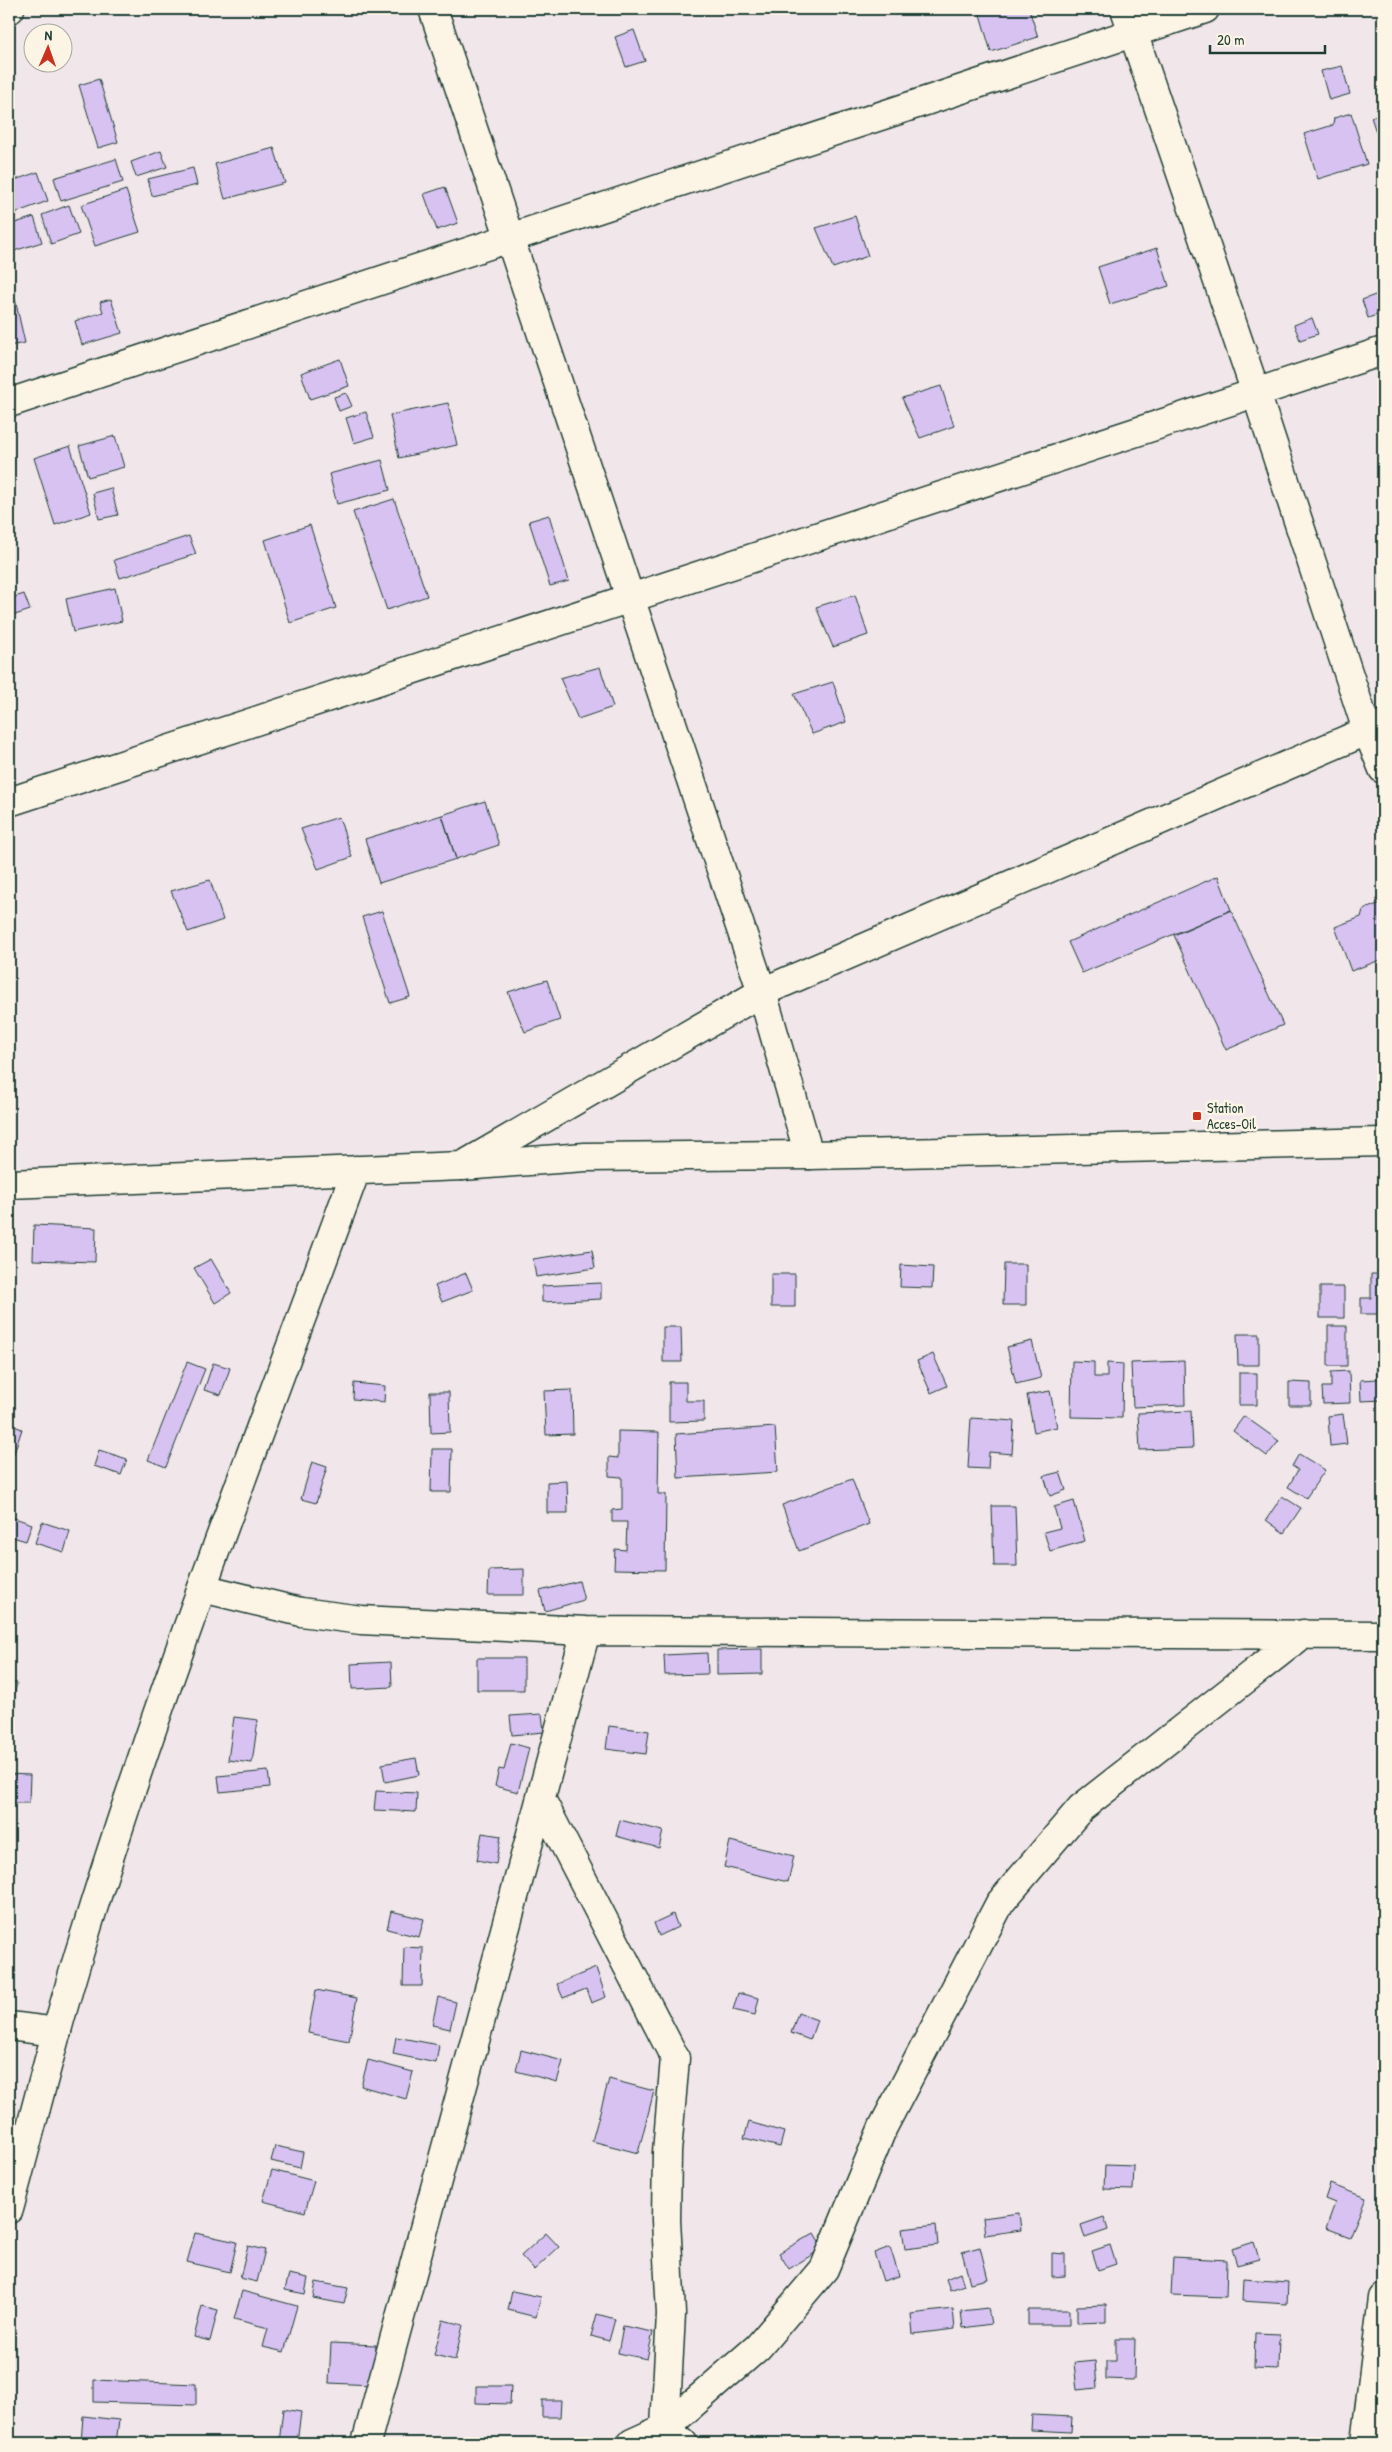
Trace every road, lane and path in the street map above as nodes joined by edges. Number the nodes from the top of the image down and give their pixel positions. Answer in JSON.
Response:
{"nodes":[{"id":1,"x":433,"y":9,"type":"edge"},
{"id":2,"x":1204,"y":9,"type":"edge"},
{"id":3,"x":1129,"y":21,"type":"edge"},
{"id":4,"x":509,"y":238,"type":"junction"},
{"id":5,"x":1383,"y":352,"type":"edge"},
{"id":6,"x":1256,"y":393,"type":"junction"},
{"id":7,"x":9,"y":403,"type":"edge"},
{"id":8,"x":630,"y":598,"type":"junction"},
{"id":9,"x":1375,"y":727,"type":"edge"},
{"id":10,"x":1383,"y":769,"type":"edge"},
{"id":11,"x":10,"y":799,"type":"edge"},
{"id":12,"x":762,"y":992,"type":"junction"},
{"id":13,"x":1383,"y":1142,"type":"edge"},
{"id":14,"x":809,"y":1155,"type":"junction"},
{"id":15,"x":462,"y":1166,"type":"junction"},
{"id":16,"x":356,"y":1170,"type":"junction"},
{"id":17,"x":9,"y":1184,"type":"edge"},
{"id":18,"x":202,"y":1588,"type":"junction"},
{"id":19,"x":586,"y":1631,"type":"junction"},
{"id":20,"x":1303,"y":1634,"type":"junction"},
{"id":21,"x":1383,"y":1635,"type":"edge"},
{"id":22,"x":541,"y":1799,"type":"junction"},
{"id":23,"x":9,"y":2026,"type":"edge"},
{"id":24,"x":57,"y":2032,"type":"junction"},
{"id":25,"x":9,"y":2209,"type":"edge"},
{"id":26,"x":1383,"y":2298,"type":"edge"},
{"id":27,"x":674,"y":2436,"type":"edge"},
{"id":28,"x":366,"y":2443,"type":"edge"},
{"id":29,"x":632,"y":2443,"type":"edge"},
{"id":30,"x":1365,"y":2443,"type":"edge"}],
"edges":[{"from":1,"to":4,"type":"street"},
{"from":2,"to":3,"type":"street"},
{"from":3,"to":4,"type":"street"},
{"from":3,"to":6,"type":"street"},
{"from":4,"to":7,"type":"street"},
{"from":4,"to":8,"type":"street"},
{"from":5,"to":6,"type":"street"},
{"from":6,"to":8,"type":"street"},
{"from":6,"to":9,"type":"street"},
{"from":8,"to":11,"type":"street"},
{"from":8,"to":12,"type":"street"},
{"from":9,"to":10,"type":"street"},
{"from":9,"to":12,"type":"street"},
{"from":12,"to":14,"type":"street"},
{"from":12,"to":15,"type":"street"},
{"from":13,"to":14,"type":"street"},
{"from":14,"to":15,"type":"street"},
{"from":15,"to":16,"type":"street"},
{"from":16,"to":17,"type":"street"},
{"from":16,"to":18,"type":"street"},
{"from":18,"to":19,"type":"street"},
{"from":18,"to":24,"type":"street"},
{"from":19,"to":20,"type":"street"},
{"from":19,"to":22,"type":"street"},
{"from":20,"to":21,"type":"street"},
{"from":20,"to":27,"type":"street"},
{"from":22,"to":27,"type":"street"},
{"from":22,"to":28,"type":"street"},
{"from":23,"to":24,"type":"street"},
{"from":24,"to":25,"type":"street"},
{"from":26,"to":30,"type":"street"},
{"from":27,"to":29,"type":"street"}]}
